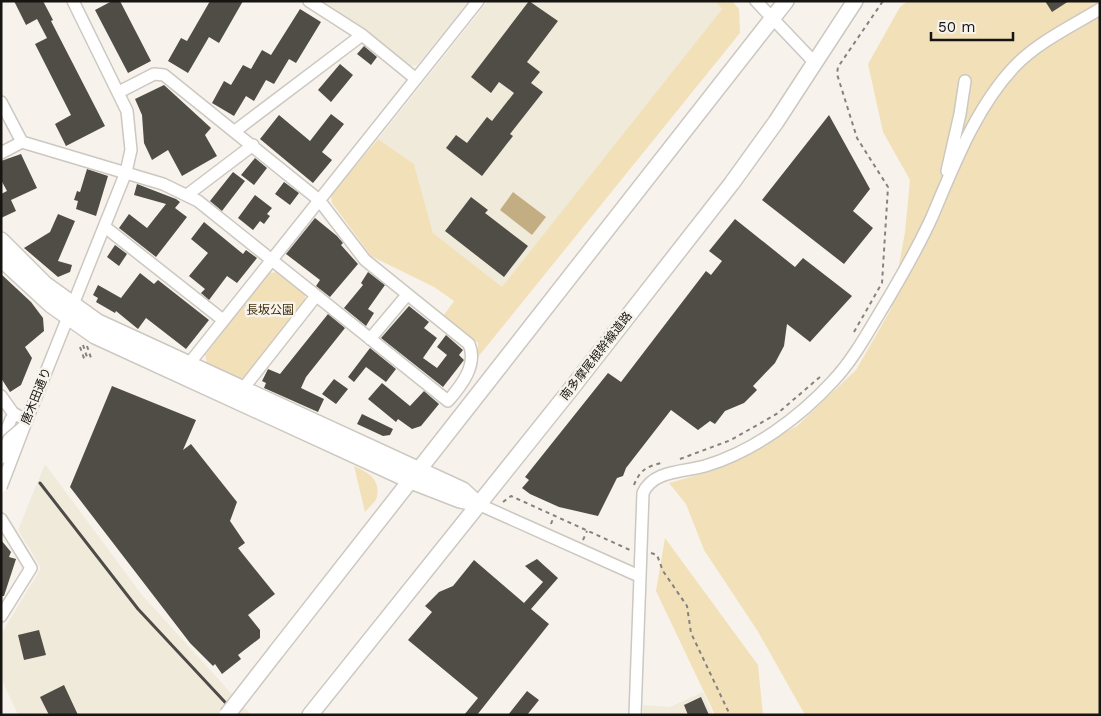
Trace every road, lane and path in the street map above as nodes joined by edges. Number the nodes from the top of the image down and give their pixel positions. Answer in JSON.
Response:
{"nodes":[{"id":1,"x":73,"y":1,"type":"edge"},
{"id":2,"x":309,"y":1,"type":"edge"},
{"id":3,"x":478,"y":1,"type":"edge"},
{"id":4,"x":756,"y":1,"type":"edge"},
{"id":5,"x":786,"y":1,"type":"edge"},
{"id":6,"x":856,"y":1,"type":"edge"},
{"id":7,"x":883,"y":1,"type":"edge"},
{"id":8,"x":1100,"y":9,"type":"edge"},
{"id":9,"x":772,"y":18,"type":"junction"},
{"id":10,"x":362,"y":35,"type":"junction"},
{"id":11,"x":815,"y":63,"type":"junction"},
{"id":12,"x":416,"y":79,"type":"junction"},
{"id":13,"x":965,"y":81,"type":"dead end"},
{"id":14,"x":119,"y":92,"type":"junction"},
{"id":15,"x":1,"y":102,"type":"edge"},
{"id":16,"x":235,"y":131,"type":"junction"},
{"id":17,"x":22,"y":142,"type":"junction"},
{"id":18,"x":253,"y":145,"type":"junction"},
{"id":19,"x":1,"y":153,"type":"edge"},
{"id":20,"x":126,"y":172,"type":"junction"},
{"id":21,"x":942,"y":192,"type":"junction"},
{"id":22,"x":188,"y":195,"type":"junction"},
{"id":23,"x":319,"y":200,"type":"junction"},
{"id":24,"x":105,"y":227,"type":"junction"},
{"id":25,"x":1,"y":240,"type":"edge"},
{"id":26,"x":1,"y":259,"type":"edge"},
{"id":27,"x":271,"y":259,"type":"junction"},
{"id":28,"x":407,"y":294,"type":"junction"},
{"id":29,"x":316,"y":296,"type":"junction"},
{"id":30,"x":70,"y":312,"type":"junction"},
{"id":31,"x":223,"y":320,"type":"junction"},
{"id":32,"x":370,"y":339,"type":"junction"},
{"id":33,"x":850,"y":339,"type":"dead end"},
{"id":34,"x":91,"y":358,"type":"dead end"},
{"id":35,"x":86,"y":360,"type":"dead end"},
{"id":36,"x":188,"y":365,"type":"junction"},
{"id":37,"x":825,"y":372,"type":"dead end"},
{"id":38,"x":242,"y":390,"type":"junction"},
{"id":39,"x":1,"y":396,"type":"edge"},
{"id":40,"x":11,"y":419,"type":"dead end"},
{"id":41,"x":25,"y":424,"type":"junction"},
{"id":42,"x":1,"y":444,"type":"edge"},
{"id":43,"x":1,"y":458,"type":"edge"},
{"id":44,"x":676,"y":460,"type":"dead end"},
{"id":45,"x":668,"y":462,"type":"dead end"},
{"id":46,"x":415,"y":475,"type":"junction"},
{"id":47,"x":633,"y":486,"type":"dead end"},
{"id":48,"x":1,"y":487,"type":"edge"},
{"id":49,"x":503,"y":502,"type":"dead end"},
{"id":50,"x":478,"y":504,"type":"junction"},
{"id":51,"x":554,"y":516,"type":"junction"},
{"id":52,"x":1,"y":519,"type":"edge"},
{"id":53,"x":551,"y":524,"type":"dead end"},
{"id":54,"x":587,"y":530,"type":"junction"},
{"id":55,"x":582,"y":540,"type":"dead end"},
{"id":56,"x":632,"y":541,"type":"dead end"},
{"id":57,"x":646,"y":552,"type":"dead end"},
{"id":58,"x":639,"y":576,"type":"junction"},
{"id":59,"x":1,"y":616,"type":"edge"},
{"id":60,"x":226,"y":715,"type":"edge"},
{"id":61,"x":310,"y":715,"type":"edge"},
{"id":62,"x":635,"y":715,"type":"edge"},
{"id":63,"x":730,"y":715,"type":"edge"}],
"edges":[{"from":1,"to":14,"type":"street","name":"唐木田通り"},
{"from":2,"to":10,"type":"street"},
{"from":3,"to":12,"type":"street"},
{"from":4,"to":9,"type":"street"},
{"from":5,"to":9,"type":"main road"},
{"from":6,"to":11,"type":"main road","name":"南多摩尾根幹線道路"},
{"from":7,"to":33,"type":"path"},
{"from":8,"to":21,"type":"street"},
{"from":9,"to":11,"type":"street"},
{"from":9,"to":46,"type":"main road"},
{"from":10,"to":12,"type":"street"},
{"from":10,"to":16,"type":"street"},
{"from":11,"to":50,"type":"main road","name":"南多摩尾根幹線道路"},
{"from":12,"to":23,"type":"street"},
{"from":13,"to":21,"type":"street"},
{"from":14,"to":16,"type":"street"},
{"from":14,"to":20,"type":"street","name":"唐木田通り"},
{"from":15,"to":17,"type":"street"},
{"from":16,"to":18,"type":"street"},
{"from":17,"to":19,"type":"street"},
{"from":17,"to":20,"type":"street"},
{"from":18,"to":22,"type":"street"},
{"from":18,"to":23,"type":"street"},
{"from":20,"to":22,"type":"street"},
{"from":20,"to":24,"type":"street","name":"唐木田通り"},
{"from":21,"to":58,"type":"street"},
{"from":22,"to":27,"type":"street"},
{"from":23,"to":27,"type":"street"},
{"from":23,"to":28,"type":"street"},
{"from":24,"to":30,"type":"street","name":"唐木田通り"},
{"from":24,"to":31,"type":"street"},
{"from":25,"to":30,"type":"main road"},
{"from":26,"to":30,"type":"main road"},
{"from":27,"to":29,"type":"street"},
{"from":27,"to":31,"type":"street"},
{"from":28,"to":32,"type":"street"},
{"from":28,"to":32,"type":"street"},
{"from":29,"to":32,"type":"street"},
{"from":29,"to":38,"type":"street"},
{"from":30,"to":36,"type":"main road"},
{"from":30,"to":41,"type":"street","name":"唐木田通り"},
{"from":30,"to":46,"type":"main road"},
{"from":31,"to":36,"type":"street"},
{"from":34,"to":35,"type":"path"},
{"from":36,"to":38,"type":"main road"},
{"from":37,"to":44,"type":"path"},
{"from":38,"to":46,"type":"main road"},
{"from":39,"to":41,"type":"street"},
{"from":40,"to":42,"type":"street"},
{"from":41,"to":43,"type":"street","bridge":true},
{"from":41,"to":48,"type":"street","name":"唐木田通り","bridge":true},
{"from":45,"to":47,"type":"path"},
{"from":46,"to":50,"type":"main road"},
{"from":46,"to":60,"type":"main road","bridge":true},
{"from":49,"to":51,"type":"path"},
{"from":50,"to":58,"type":"street"},
{"from":50,"to":61,"type":"main road","name":"南多摩尾根幹線道路"},
{"from":51,"to":53,"type":"path"},
{"from":51,"to":54,"type":"path"},
{"from":52,"to":59,"type":"street"},
{"from":54,"to":55,"type":"path"},
{"from":54,"to":56,"type":"path"},
{"from":57,"to":63,"type":"path"},
{"from":58,"to":62,"type":"street"}]}
